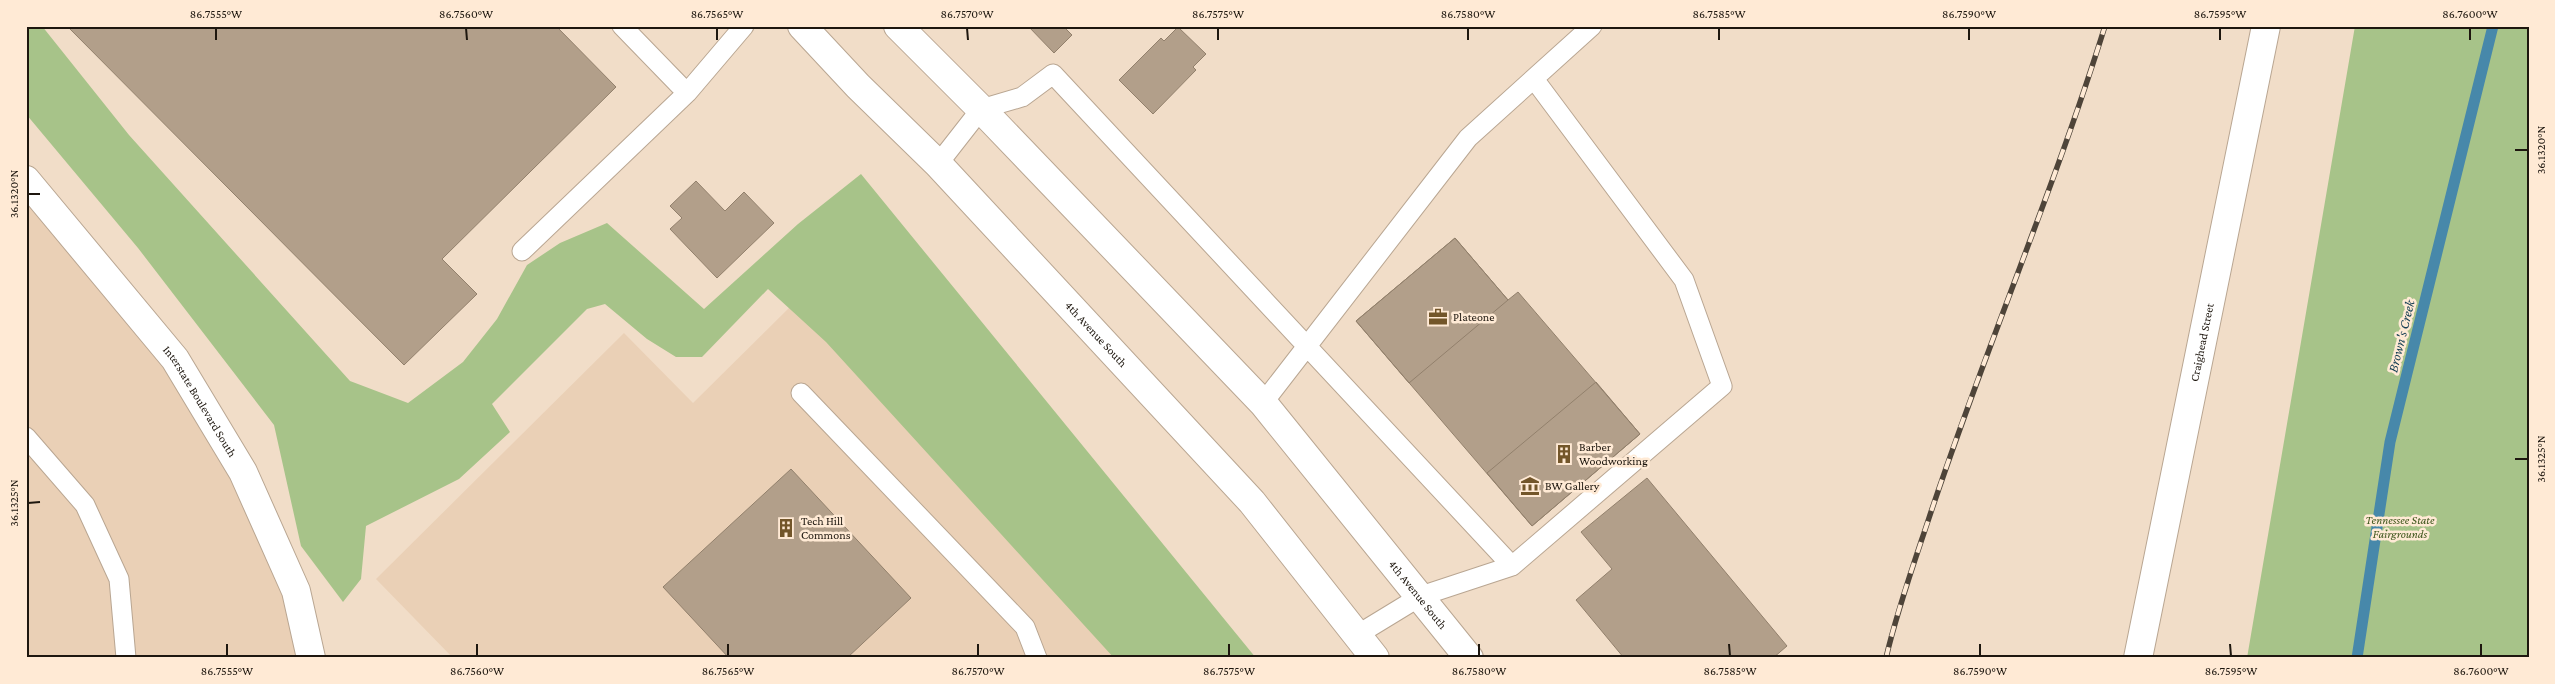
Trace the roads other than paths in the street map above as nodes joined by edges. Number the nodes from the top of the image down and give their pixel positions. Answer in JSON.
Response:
{"nodes":[{"id":1,"x":622,"y":26,"type":"edge"},
{"id":2,"x":744,"y":26,"type":"edge"},
{"id":3,"x":802,"y":26,"type":"edge"},
{"id":4,"x":898,"y":26,"type":"edge"},
{"id":5,"x":1592,"y":26,"type":"edge"},
{"id":6,"x":2266,"y":26,"type":"edge"},
{"id":7,"x":1534,"y":79,"type":"junction"},
{"id":8,"x":687,"y":93,"type":"junction"},
{"id":9,"x":981,"y":109,"type":"junction"},
{"id":10,"x":938,"y":164,"type":"junction"},
{"id":11,"x":26,"y":180,"type":"edge"},
{"id":12,"x":522,"y":251,"type":"dead end"},
{"id":13,"x":1307,"y":346,"type":"junction"},
{"id":14,"x":801,"y":393,"type":"dead end"},
{"id":15,"x":1263,"y":403,"type":"junction"},
{"id":16,"x":26,"y":437,"type":"edge"},
{"id":17,"x":1512,"y":566,"type":"junction"},
{"id":18,"x":1421,"y":596,"type":"junction"},
{"id":19,"x":1357,"y":635,"type":"junction"},
{"id":20,"x":126,"y":658,"type":"edge"},
{"id":21,"x":311,"y":658,"type":"edge"},
{"id":22,"x":1037,"y":658,"type":"edge"},
{"id":23,"x":1375,"y":658,"type":"edge"},
{"id":24,"x":1469,"y":658,"type":"edge"},
{"id":25,"x":2138,"y":658,"type":"edge"}],
"edges":[{"from":1,"to":8,"type":"lane"},
{"from":2,"to":8,"type":"lane"},
{"from":3,"to":10,"type":"main road","name":"4th Avenue South"},
{"from":4,"to":9,"type":"main road","name":"4th Avenue South"},
{"from":5,"to":7,"type":"lane"},
{"from":6,"to":25,"type":"main road","name":"Craighead Street"},
{"from":7,"to":13,"type":"lane"},
{"from":7,"to":17,"type":"lane"},
{"from":8,"to":12,"type":"lane"},
{"from":9,"to":10,"type":"lane"},
{"from":9,"to":13,"type":"lane"},
{"from":9,"to":15,"type":"main road","name":"4th Avenue South"},
{"from":10,"to":19,"type":"main road","name":"4th Avenue South"},
{"from":11,"to":21,"type":"main road","name":"Interstate Boulevard South"},
{"from":13,"to":15,"type":"lane"},
{"from":13,"to":17,"type":"lane"},
{"from":14,"to":22,"type":"lane"},
{"from":15,"to":18,"type":"main road","name":"4th Avenue South"},
{"from":16,"to":20,"type":"lane"},
{"from":17,"to":18,"type":"lane"},
{"from":18,"to":19,"type":"lane"},
{"from":18,"to":24,"type":"main road","name":"4th Avenue South"},
{"from":19,"to":23,"type":"main road","name":"4th Avenue South"}]}
